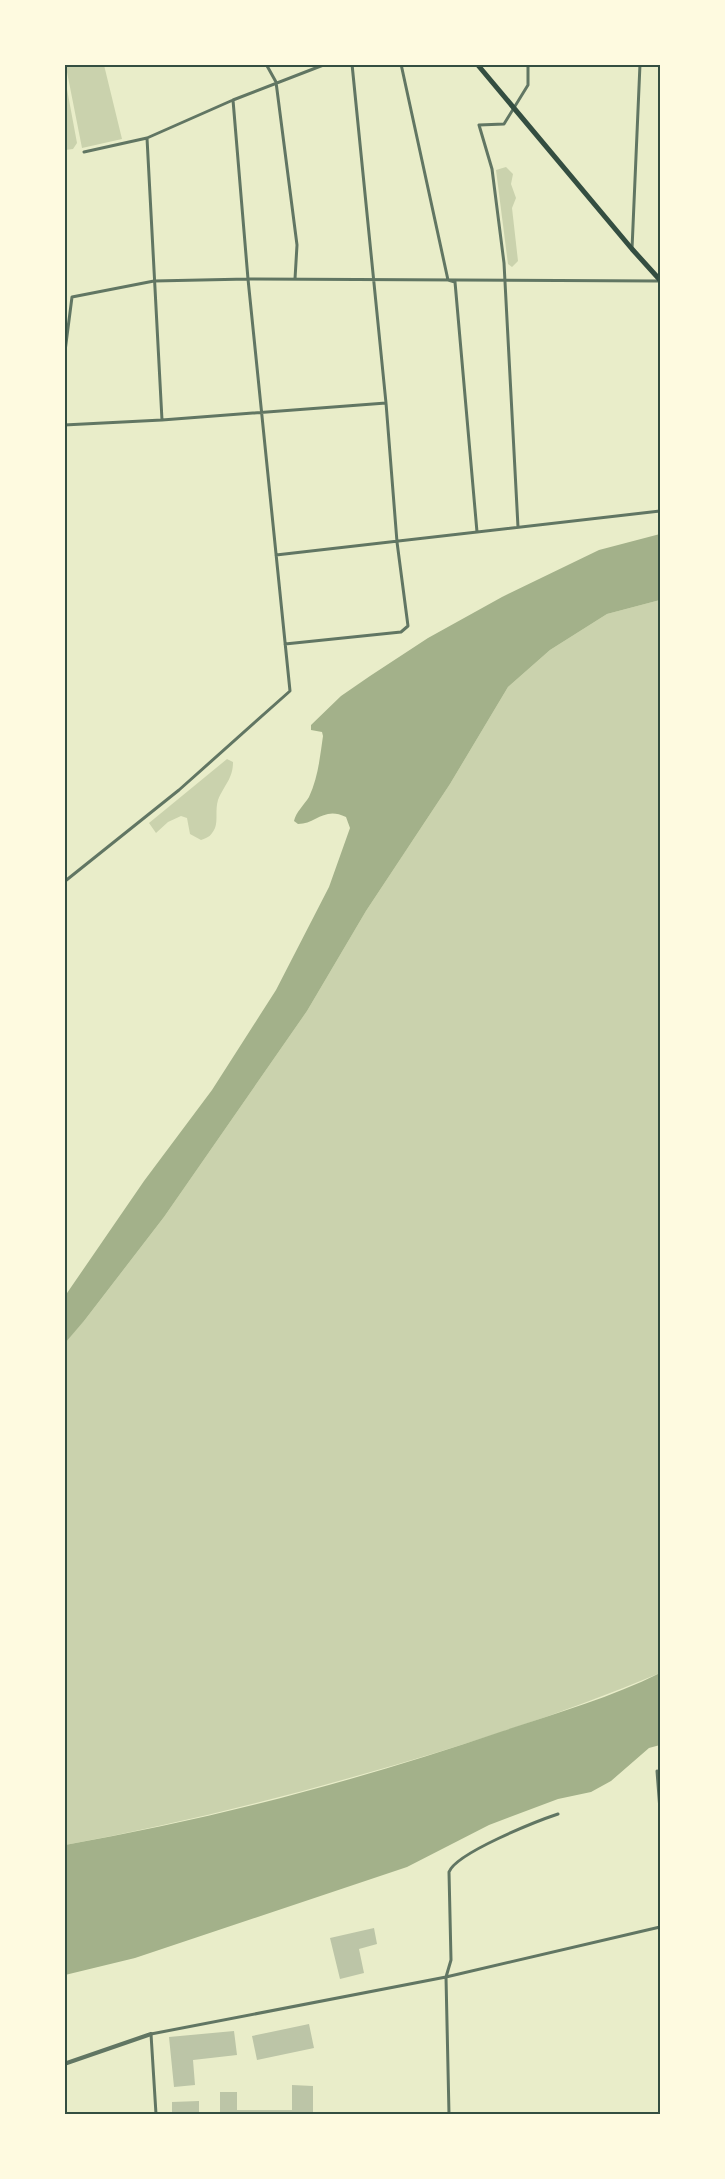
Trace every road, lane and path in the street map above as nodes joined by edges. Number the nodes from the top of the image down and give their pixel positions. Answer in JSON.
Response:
{"nodes":[{"id":1,"x":266,"y":64,"type":"edge"},
{"id":2,"x":326,"y":64,"type":"edge"},
{"id":3,"x":352,"y":64,"type":"edge"},
{"id":4,"x":401,"y":64,"type":"edge"},
{"id":5,"x":477,"y":64,"type":"edge"},
{"id":6,"x":528,"y":64,"type":"edge"},
{"id":7,"x":640,"y":64,"type":"edge"},
{"id":8,"x":276,"y":82,"type":"junction"},
{"id":9,"x":233,"y":100,"type":"junction"},
{"id":10,"x":514,"y":108,"type":"junction"},
{"id":11,"x":147,"y":138,"type":"junction"},
{"id":12,"x":84,"y":152,"type":"dead end"},
{"id":13,"x":632,"y":249,"type":"junction"},
{"id":14,"x":248,"y":279,"type":"junction"},
{"id":15,"x":295,"y":279,"type":"junction"},
{"id":16,"x":374,"y":279,"type":"junction"},
{"id":17,"x":448,"y":280,"type":"junction"},
{"id":18,"x":504,"y":280,"type":"junction"},
{"id":19,"x":660,"y":280,"type":"edge"},
{"id":20,"x":154,"y":281,"type":"junction"},
{"id":21,"x":64,"y":359,"type":"edge"},
{"id":22,"x":386,"y":403,"type":"junction"},
{"id":23,"x":263,"y":412,"type":"junction"},
{"id":24,"x":162,"y":420,"type":"junction"},
{"id":25,"x":64,"y":425,"type":"edge"},
{"id":26,"x":660,"y":511,"type":"edge"},
{"id":27,"x":518,"y":527,"type":"junction"},
{"id":28,"x":477,"y":532,"type":"junction"},
{"id":29,"x":397,"y":542,"type":"junction"},
{"id":30,"x":276,"y":555,"type":"junction"},
{"id":31,"x":285,"y":644,"type":"junction"},
{"id":32,"x":64,"y":882,"type":"edge"},
{"id":33,"x":657,"y":1771,"type":"dead end"},
{"id":34,"x":660,"y":1810,"type":"edge"},
{"id":35,"x":558,"y":1814,"type":"dead end"},
{"id":36,"x":660,"y":1927,"type":"edge"},
{"id":37,"x":446,"y":1977,"type":"junction"},
{"id":38,"x":151,"y":2034,"type":"junction"},
{"id":39,"x":64,"y":2064,"type":"edge"},
{"id":40,"x":156,"y":2115,"type":"edge"},
{"id":41,"x":449,"y":2115,"type":"edge"}],
"edges":[{"from":1,"to":8,"type":"street"},
{"from":2,"to":8,"type":"street"},
{"from":3,"to":16,"type":"street"},
{"from":4,"to":17,"type":"street"},
{"from":5,"to":10,"type":"main road"},
{"from":6,"to":10,"type":"street"},
{"from":7,"to":13,"type":"street"},
{"from":8,"to":9,"type":"street"},
{"from":8,"to":15,"type":"street"},
{"from":9,"to":11,"type":"street"},
{"from":9,"to":14,"type":"street"},
{"from":10,"to":13,"type":"main road"},
{"from":10,"to":18,"type":"street"},
{"from":11,"to":12,"type":"street"},
{"from":11,"to":20,"type":"street"},
{"from":13,"to":19,"type":"main road"},
{"from":14,"to":15,"type":"street"},
{"from":14,"to":20,"type":"street"},
{"from":14,"to":23,"type":"street"},
{"from":15,"to":16,"type":"street"},
{"from":16,"to":17,"type":"street"},
{"from":16,"to":22,"type":"street"},
{"from":17,"to":18,"type":"street"},
{"from":17,"to":28,"type":"street"},
{"from":18,"to":19,"type":"street"},
{"from":18,"to":27,"type":"street"},
{"from":20,"to":21,"type":"street"},
{"from":20,"to":24,"type":"street"},
{"from":22,"to":23,"type":"street"},
{"from":22,"to":29,"type":"street"},
{"from":23,"to":24,"type":"street"},
{"from":23,"to":30,"type":"street"},
{"from":24,"to":25,"type":"street"},
{"from":26,"to":27,"type":"street"},
{"from":27,"to":28,"type":"street"},
{"from":28,"to":29,"type":"street"},
{"from":29,"to":30,"type":"street"},
{"from":29,"to":31,"type":"street"},
{"from":30,"to":31,"type":"street"},
{"from":31,"to":32,"type":"street"},
{"from":33,"to":34,"type":"street"},
{"from":35,"to":37,"type":"street"},
{"from":36,"to":37,"type":"street"},
{"from":37,"to":38,"type":"street"},
{"from":37,"to":41,"type":"street"},
{"from":38,"to":39,"type":"street"},
{"from":38,"to":40,"type":"street"}]}
